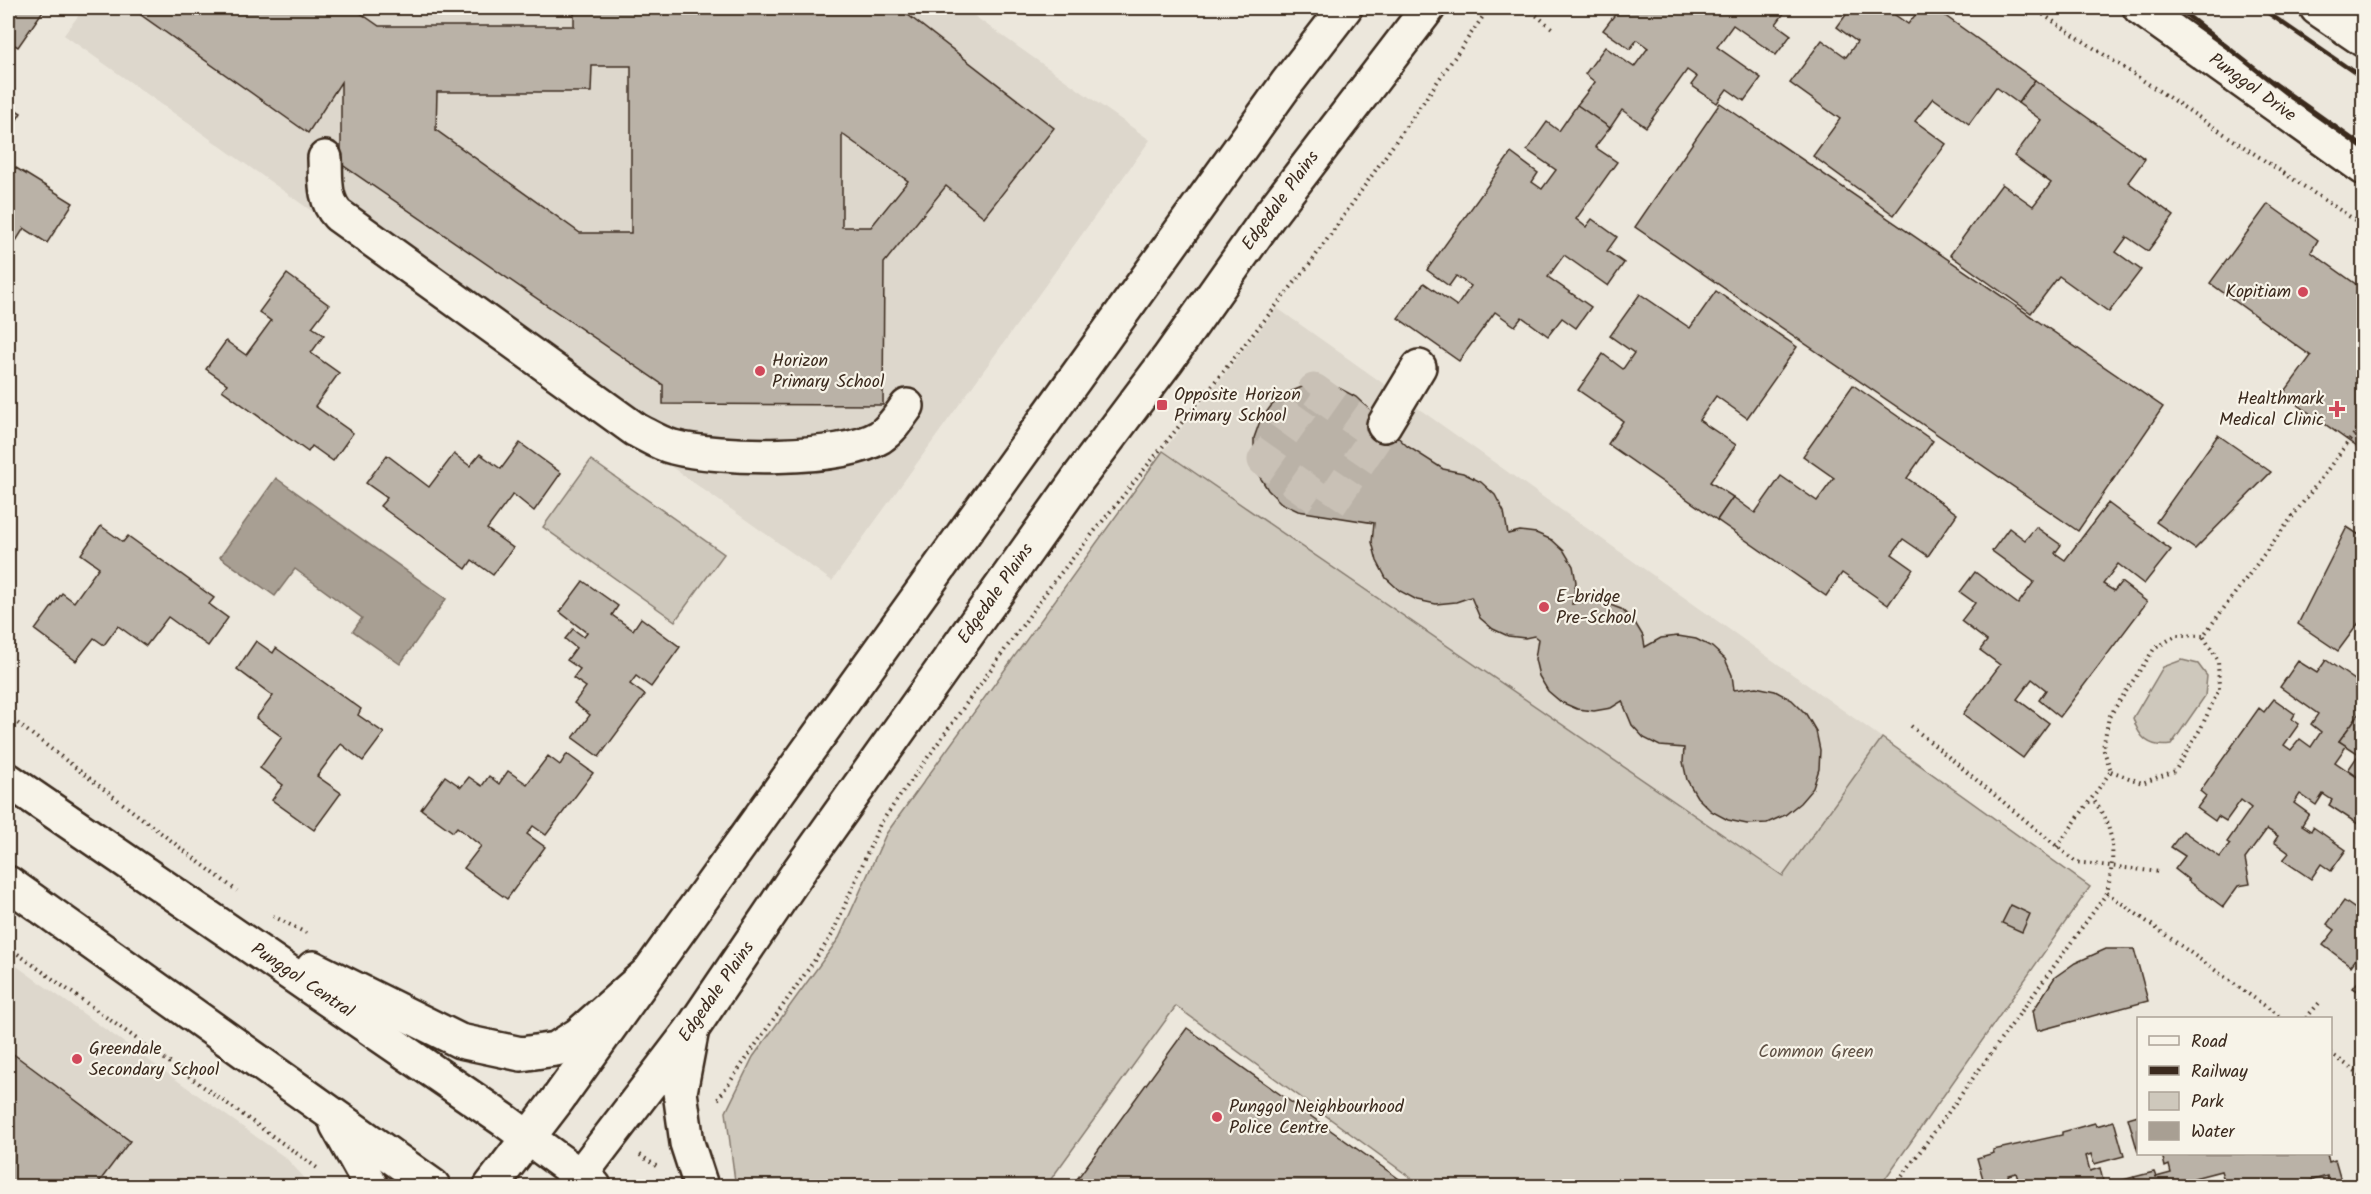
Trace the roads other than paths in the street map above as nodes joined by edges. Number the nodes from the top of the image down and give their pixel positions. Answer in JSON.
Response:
{"nodes":[{"id":1,"x":1345,"y":8,"type":"edge"},
{"id":2,"x":1428,"y":8,"type":"edge"},
{"id":3,"x":2140,"y":8,"type":"edge"},
{"id":4,"x":2317,"y":8,"type":"edge"},
{"id":5,"x":2364,"y":40,"type":"edge"},
{"id":6,"x":325,"y":158,"type":"dead end"},
{"id":7,"x":2364,"y":168,"type":"edge"},
{"id":8,"x":1419,"y":367,"type":"dead end"},
{"id":9,"x":907,"y":406,"type":"dead end"},
{"id":10,"x":1384,"y":425,"type":"tunnel mouth"},
{"id":11,"x":8,"y":780,"type":"edge"},
{"id":12,"x":8,"y":884,"type":"edge"},
{"id":13,"x":206,"y":915,"type":"junction"},
{"id":14,"x":649,"y":972,"type":"junction"},
{"id":15,"x":692,"y":1029,"type":"junction"},
{"id":16,"x":331,"y":1115,"type":"junction"},
{"id":17,"x":530,"y":1138,"type":"junction"},
{"id":18,"x":582,"y":1183,"type":"edge"},
{"id":19,"x":371,"y":1186,"type":"edge"},
{"id":20,"x":433,"y":1186,"type":"edge"},
{"id":21,"x":491,"y":1186,"type":"edge"},
{"id":22,"x":701,"y":1186,"type":"edge"}],
"edges":[{"from":1,"to":14,"type":"street"},
{"from":2,"to":15,"type":"street","name":"Edgedale Plains"},
{"from":3,"to":7,"type":"street","name":"Punggol Drive"},
{"from":4,"to":5,"type":"street"},
{"from":6,"to":9,"type":"street"},
{"from":8,"to":10,"type":"street"},
{"from":11,"to":13,"type":"street","name":"Punggol Central"},
{"from":12,"to":16,"type":"street"},
{"from":13,"to":14,"type":"street"},
{"from":13,"to":17,"type":"street","name":"Punggol Central"},
{"from":14,"to":17,"type":"street"},
{"from":15,"to":18,"type":"street","name":"Edgedale Plains"},
{"from":15,"to":22,"type":"street"},
{"from":16,"to":19,"type":"street"},
{"from":16,"to":20,"type":"street"},
{"from":17,"to":18,"type":"street","name":"Punggol Central"},
{"from":17,"to":21,"type":"street"}]}
